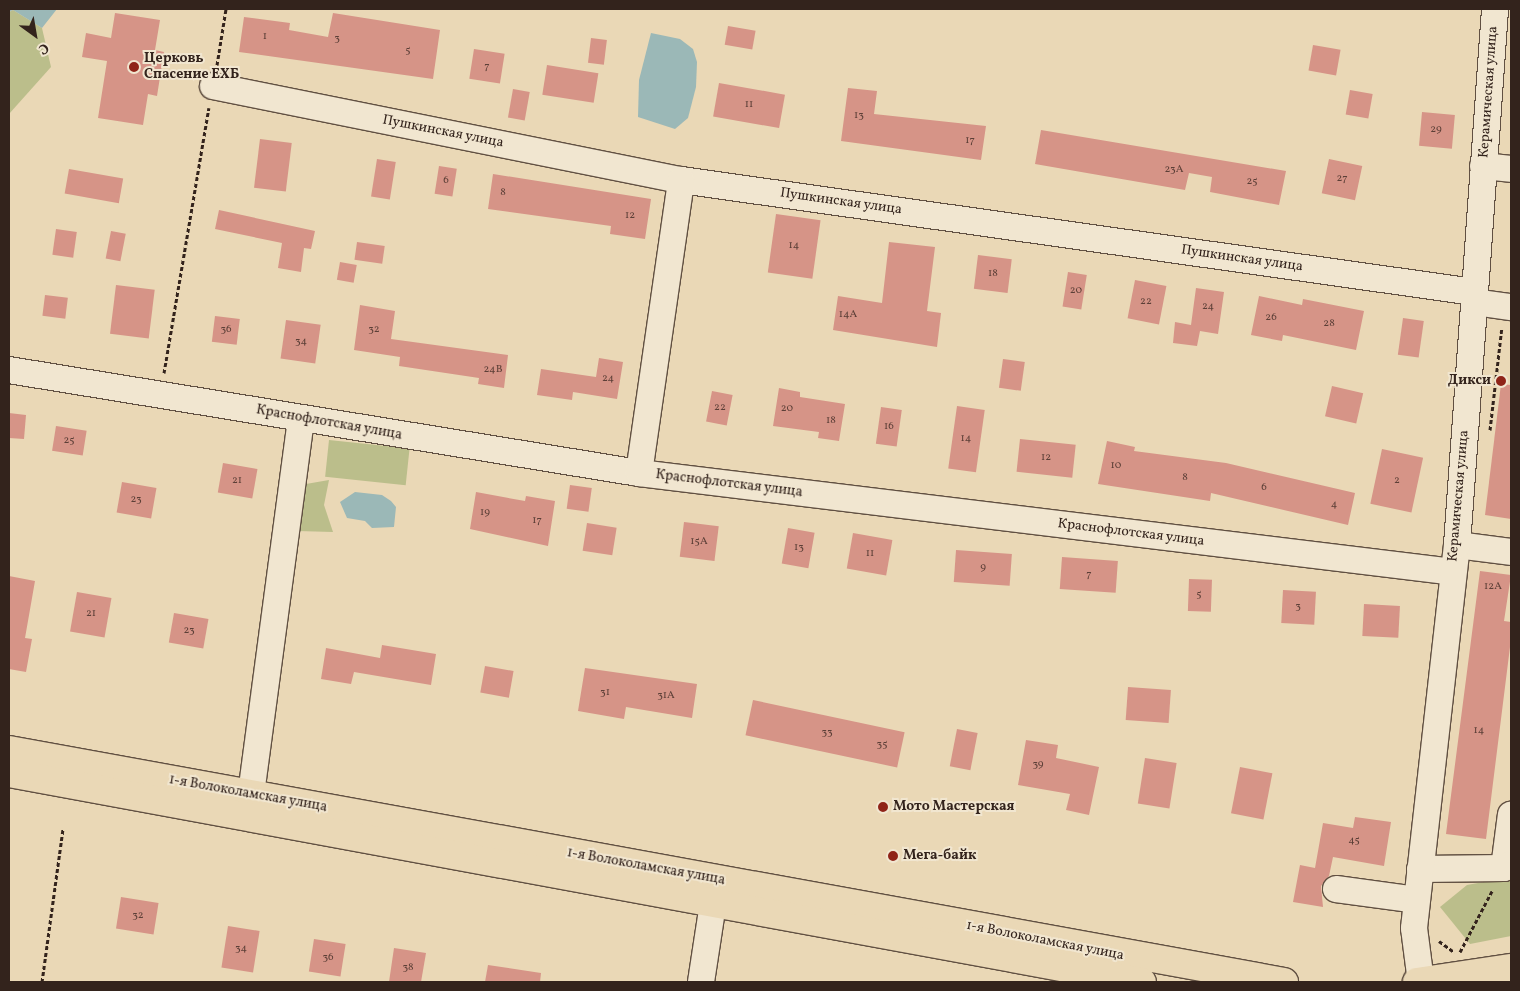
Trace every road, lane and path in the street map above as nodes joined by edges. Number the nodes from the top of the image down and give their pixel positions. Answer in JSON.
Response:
{"nodes":[{"id":1,"x":226,"y":9,"type":"edge"},
{"id":2,"x":1495,"y":9,"type":"edge"},
{"id":3,"x":213,"y":86,"type":"junction"},
{"id":4,"x":1483,"y":166,"type":"junction"},
{"id":5,"x":1511,"y":169,"type":"edge"},
{"id":6,"x":681,"y":180,"type":"junction"},
{"id":7,"x":1474,"y":297,"type":"junction"},
{"id":8,"x":1511,"y":307,"type":"edge"},
{"id":9,"x":9,"y":370,"type":"edge"},
{"id":10,"x":161,"y":392,"type":"junction"},
{"id":11,"x":301,"y":419,"type":"junction"},
{"id":12,"x":639,"y":473,"type":"junction"},
{"id":13,"x":1457,"y":545,"type":"junction"},
{"id":14,"x":1511,"y":552,"type":"edge"},
{"id":15,"x":1453,"y":572,"type":"junction"},
{"id":16,"x":9,"y":750,"type":"edge"},
{"id":17,"x":9,"y":773,"type":"edge"},
{"id":18,"x":251,"y":794,"type":"junction"},
{"id":19,"x":1511,"y":814,"type":"edge"},
{"id":20,"x":63,"y":829,"type":"dead end"},
{"id":21,"x":1508,"y":866,"type":"edge"},
{"id":22,"x":1420,"y":869,"type":"junction"},
{"id":23,"x":1336,"y":889,"type":"dead end"},
{"id":24,"x":1416,"y":900,"type":"junction"},
{"id":25,"x":713,"y":904,"type":"junction"},
{"id":26,"x":1459,"y":955,"type":"dead end"},
{"id":27,"x":1511,"y":968,"type":"edge"},
{"id":28,"x":42,"y":982,"type":"edge"},
{"id":29,"x":700,"y":982,"type":"edge"},
{"id":30,"x":1142,"y":982,"type":"edge"},
{"id":31,"x":1284,"y":982,"type":"edge"},
{"id":32,"x":1416,"y":982,"type":"edge"},
{"id":33,"x":1420,"y":982,"type":"edge"}],
"edges":[{"from":1,"to":3,"type":"path"},
{"from":2,"to":4,"type":"street","name":"Керамическая улица"},
{"from":3,"to":6,"type":"street","name":"Пушкинская улица"},
{"from":3,"to":10,"type":"path"},
{"from":4,"to":5,"type":"street"},
{"from":4,"to":7,"type":"street","name":"Керамическая улица"},
{"from":6,"to":7,"type":"street","name":"Пушкинская улица"},
{"from":6,"to":12,"type":"street"},
{"from":7,"to":8,"type":"street","name":"Пушкинская улица"},
{"from":7,"to":13,"type":"street","name":"Керамическая улица"},
{"from":9,"to":10,"type":"street","name":"Краснофлотская улица"},
{"from":10,"to":11,"type":"street","name":"Краснофлотская улица"},
{"from":11,"to":12,"type":"street","name":"Краснофлотская улица"},
{"from":11,"to":18,"type":"street"},
{"from":12,"to":15,"type":"street","name":"Краснофлотская улица"},
{"from":13,"to":14,"type":"street"},
{"from":13,"to":15,"type":"street","name":"Керамическая улица"},
{"from":15,"to":22,"type":"street","name":"Керамическая улица"},
{"from":16,"to":18,"type":"main road","name":"1-я Волоколамская улица"},
{"from":17,"to":25,"type":"main road","name":"1-я Волоколамская улица"},
{"from":18,"to":31,"type":"main road","name":"1-я Волоколамская улица"},
{"from":19,"to":21,"type":"street"},
{"from":20,"to":28,"type":"path"},
{"from":21,"to":22,"type":"street"},
{"from":21,"to":26,"type":"path"},
{"from":22,"to":24,"type":"street","name":"Керамическая улица"},
{"from":23,"to":24,"type":"street"},
{"from":24,"to":33,"type":"street","name":"Керамическая улица"},
{"from":25,"to":29,"type":"street"},
{"from":25,"to":30,"type":"main road","name":"1-я Волоколамская улица"},
{"from":27,"to":33,"type":"main road"},
{"from":32,"to":33,"type":"main road"}]}
